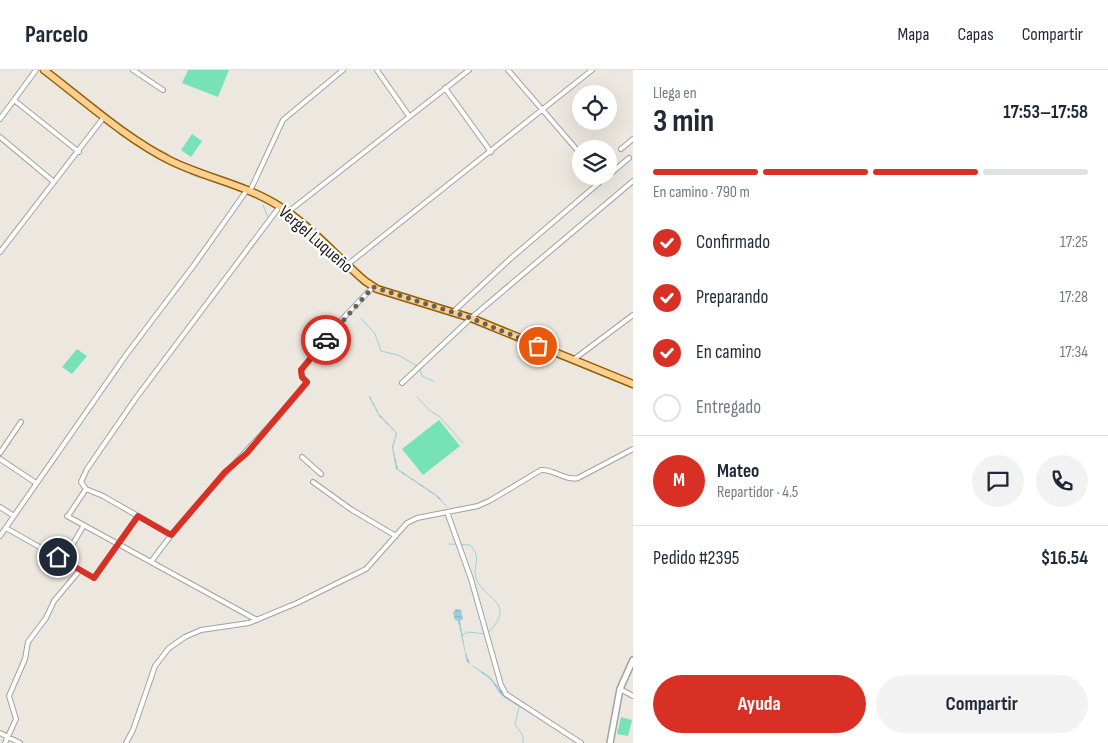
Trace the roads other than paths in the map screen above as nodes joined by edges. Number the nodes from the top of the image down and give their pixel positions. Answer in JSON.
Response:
{"nodes":[{"id":1,"x":36,"y":70,"type":"edge"},
{"id":2,"x":44,"y":70,"type":"edge"},
{"id":3,"x":133,"y":70,"type":"edge"},
{"id":4,"x":343,"y":70,"type":"edge"},
{"id":5,"x":376,"y":70,"type":"edge"},
{"id":6,"x":469,"y":70,"type":"edge"},
{"id":7,"x":508,"y":70,"type":"edge"},
{"id":8,"x":592,"y":70,"type":"edge"},
{"id":9,"x":445,"y":88,"type":"junction"},
{"id":10,"x":163,"y":90,"type":"dead end"},
{"id":11,"x":14,"y":100,"type":"junction"},
{"id":12,"x":543,"y":110,"type":"junction"},
{"id":13,"x":410,"y":116,"type":"junction"},
{"id":14,"x":103,"y":118,"type":"junction"},
{"id":15,"x":0,"y":119,"type":"edge"},
{"id":16,"x":0,"y":137,"type":"edge"},
{"id":17,"x":633,"y":139,"type":"edge"},
{"id":18,"x":572,"y":145,"type":"edge"},
{"id":19,"x":621,"y":149,"type":"dead end"},
{"id":20,"x":79,"y":152,"type":"junction"},
{"id":21,"x":491,"y":152,"type":"junction"},
{"id":22,"x":629,"y":158,"type":"dead end"},
{"id":23,"x":617,"y":168,"type":"edge"},
{"id":24,"x":54,"y":182,"type":"junction"},
{"id":25,"x":633,"y":182,"type":"edge"},
{"id":26,"x":597,"y":185,"type":"edge"},
{"id":27,"x":248,"y":191,"type":"junction"},
{"id":28,"x":280,"y":206,"type":"junction"},
{"id":29,"x":288,"y":212,"type":"junction"},
{"id":30,"x":0,"y":252,"type":"edge"},
{"id":31,"x":347,"y":265,"type":"junction"},
{"id":32,"x":373,"y":287,"type":"junction"},
{"id":33,"x":452,"y":313,"type":"junction"},
{"id":34,"x":633,"y":315,"type":"edge"},
{"id":35,"x":471,"y":318,"type":"junction"},
{"id":36,"x":572,"y":360,"type":"junction"},
{"id":37,"x":402,"y":383,"type":"dead end"},
{"id":38,"x":633,"y":384,"type":"edge"},
{"id":39,"x":22,"y":422,"type":"dead end"},
{"id":40,"x":633,"y":449,"type":"edge"},
{"id":41,"x":0,"y":453,"type":"edge"},
{"id":42,"x":302,"y":457,"type":"dead end"},
{"id":43,"x":0,"y":459,"type":"edge"},
{"id":44,"x":321,"y":474,"type":"dead end"},
{"id":45,"x":313,"y":482,"type":"dead end"},
{"id":46,"x":36,"y":483,"type":"junction"},
{"id":47,"x":86,"y":489,"type":"junction"},
{"id":48,"x":0,"y":507,"type":"edge"},
{"id":49,"x":447,"y":512,"type":"junction"},
{"id":50,"x":14,"y":516,"type":"junction"},
{"id":51,"x":138,"y":516,"type":"junction"},
{"id":52,"x":84,"y":525,"type":"junction"},
{"id":53,"x":6,"y":528,"type":"junction"},
{"id":54,"x":171,"y":535,"type":"junction"},
{"id":55,"x":0,"y":536,"type":"edge"},
{"id":56,"x":396,"y":536,"type":"junction"},
{"id":57,"x":119,"y":544,"type":"junction"},
{"id":58,"x":64,"y":559,"type":"junction"},
{"id":59,"x":151,"y":562,"type":"junction"},
{"id":60,"x":80,"y":570,"type":"junction"},
{"id":61,"x":257,"y":620,"type":"junction"},
{"id":62,"x":633,"y":660,"type":"edge"},
{"id":63,"x":620,"y":690,"type":"junction"},
{"id":64,"x":633,"y":696,"type":"edge"},
{"id":65,"x":0,"y":733,"type":"edge"},
{"id":66,"x":8,"y":737,"type":"junction"},
{"id":67,"x":5,"y":743,"type":"edge"},
{"id":68,"x":20,"y":743,"type":"edge"},
{"id":69,"x":126,"y":743,"type":"edge"},
{"id":70,"x":581,"y":743,"type":"edge"},
{"id":71,"x":610,"y":743,"type":"edge"}],
"edges":[{"from":1,"to":11,"type":"street"},
{"from":2,"to":14,"type":"main road","name":"Vergel Luqueño"},
{"from":3,"to":10,"type":"street"},
{"from":4,"to":27,"type":"street"},
{"from":5,"to":13,"type":"street"},
{"from":6,"to":9,"type":"street"},
{"from":7,"to":12,"type":"street"},
{"from":8,"to":12,"type":"street"},
{"from":9,"to":13,"type":"street"},
{"from":9,"to":21,"type":"street"},
{"from":11,"to":15,"type":"street"},
{"from":11,"to":20,"type":"street"},
{"from":12,"to":18,"type":"street"},
{"from":12,"to":21,"type":"street"},
{"from":13,"to":29,"type":"street"},
{"from":14,"to":20,"type":"street"},
{"from":14,"to":27,"type":"main road","name":"Vergel Luqueño"},
{"from":16,"to":24,"type":"street"},
{"from":17,"to":19,"type":"street"},
{"from":20,"to":24,"type":"street"},
{"from":21,"to":31,"type":"street"},
{"from":22,"to":23,"type":"street"},
{"from":24,"to":30,"type":"street"},
{"from":25,"to":35,"type":"street"},
{"from":26,"to":33,"type":"street"},
{"from":27,"to":28,"type":"main road","name":"Vergel Luqueño"},
{"from":27,"to":46,"type":"street"},
{"from":28,"to":29,"type":"main road","name":"Vergel Luqueño"},
{"from":28,"to":47,"type":"street"},
{"from":29,"to":31,"type":"main road","name":"Vergel Luqueño"},
{"from":31,"to":32,"type":"main road","name":"Vergel Luqueño"},
{"from":32,"to":33,"type":"main road","name":"Vergel Luqueño"},
{"from":32,"to":54,"type":"street"},
{"from":33,"to":35,"type":"main road","name":"Vergel Luqueño"},
{"from":34,"to":36,"type":"street"},
{"from":35,"to":36,"type":"main road","name":"Vergel Luqueño"},
{"from":35,"to":37,"type":"street"},
{"from":36,"to":38,"type":"main road","name":"Vergel Luqueño"},
{"from":39,"to":41,"type":"street"},
{"from":40,"to":49,"type":"street"},
{"from":42,"to":44,"type":"street"},
{"from":43,"to":46,"type":"street"},
{"from":45,"to":56,"type":"street"},
{"from":46,"to":50,"type":"street"},
{"from":47,"to":51,"type":"street"},
{"from":47,"to":52,"type":"street"},
{"from":48,"to":50,"type":"street"},
{"from":49,"to":56,"type":"street"},
{"from":49,"to":70,"type":"street"},
{"from":50,"to":53,"type":"street"},
{"from":51,"to":54,"type":"street"},
{"from":51,"to":57,"type":"street"},
{"from":52,"to":57,"type":"street"},
{"from":52,"to":58,"type":"street"},
{"from":53,"to":55,"type":"street"},
{"from":53,"to":58,"type":"street"},
{"from":54,"to":59,"type":"street"},
{"from":56,"to":61,"type":"street"},
{"from":57,"to":59,"type":"street"},
{"from":57,"to":60,"type":"street"},
{"from":58,"to":60,"type":"street"},
{"from":59,"to":61,"type":"street"},
{"from":60,"to":66,"type":"street"},
{"from":61,"to":69,"type":"street"},
{"from":62,"to":63,"type":"street"},
{"from":63,"to":64,"type":"street"},
{"from":63,"to":71,"type":"street"},
{"from":65,"to":66,"type":"street"},
{"from":66,"to":67,"type":"street"},
{"from":66,"to":68,"type":"street"}]}
